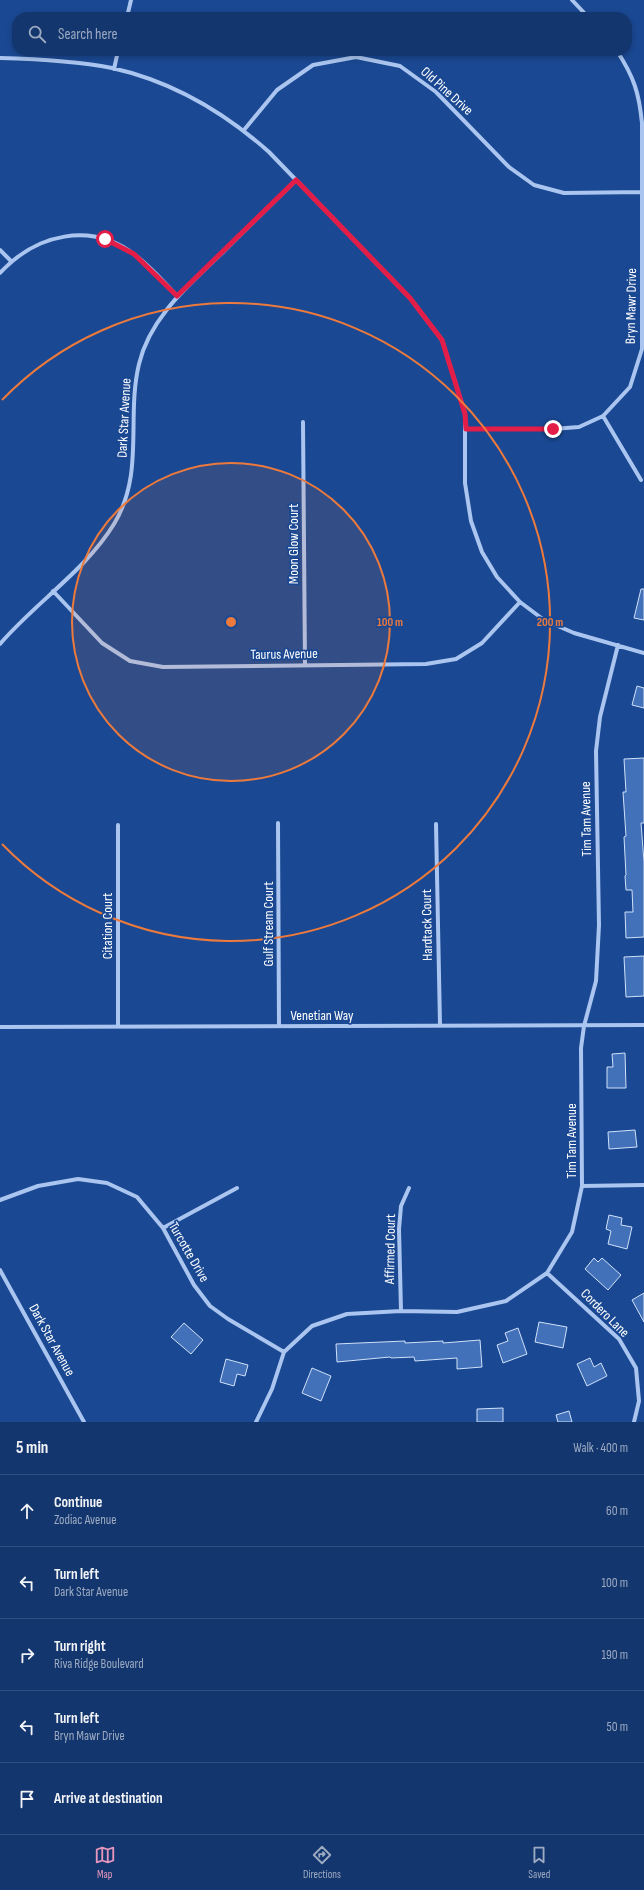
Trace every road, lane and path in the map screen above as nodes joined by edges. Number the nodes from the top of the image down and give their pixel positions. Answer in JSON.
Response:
{"nodes":[{"id":1,"x":131,"y":0,"type":"edge"},
{"id":2,"x":572,"y":0,"type":"edge"},
{"id":3,"x":128,"y":12,"type":"edge"},
{"id":4,"x":583,"y":12,"type":"edge"},
{"id":5,"x":117,"y":56,"type":"edge"},
{"id":6,"x":620,"y":56,"type":"edge"},
{"id":7,"x":0,"y":58,"type":"edge"},
{"id":8,"x":114,"y":69,"type":"junction"},
{"id":9,"x":244,"y":130,"type":"junction"},
{"id":10,"x":296,"y":180,"type":"junction"},
{"id":11,"x":642,"y":192,"type":"junction"},
{"id":12,"x":0,"y":250,"type":"edge"},
{"id":13,"x":643,"y":258,"type":"edge"},
{"id":14,"x":11,"y":261,"type":"junction"},
{"id":15,"x":0,"y":274,"type":"edge"},
{"id":16,"x":177,"y":296,"type":"junction"},
{"id":17,"x":602,"y":416,"type":"junction"},
{"id":18,"x":303,"y":422,"type":"dead end"},
{"id":19,"x":466,"y":429,"type":"junction"},
{"id":20,"x":641,"y":480,"type":"dead end"},
{"id":21,"x":54,"y":591,"type":"junction"},
{"id":22,"x":520,"y":602,"type":"junction"},
{"id":23,"x":0,"y":644,"type":"edge"},
{"id":24,"x":618,"y":645,"type":"junction"},
{"id":25,"x":644,"y":653,"type":"edge"},
{"id":26,"x":305,"y":665,"type":"junction"},
{"id":27,"x":278,"y":823,"type":"dead end"},
{"id":28,"x":436,"y":824,"type":"dead end"},
{"id":29,"x":118,"y":825,"type":"dead end"},
{"id":30,"x":440,"y":1025,"type":"junction"},
{"id":31,"x":644,"y":1025,"type":"edge"},
{"id":32,"x":279,"y":1026,"type":"junction"},
{"id":33,"x":584,"y":1026,"type":"junction"},
{"id":34,"x":0,"y":1027,"type":"edge"},
{"id":35,"x":118,"y":1027,"type":"junction"},
{"id":36,"x":644,"y":1185,"type":"edge"},
{"id":37,"x":582,"y":1186,"type":"junction"},
{"id":38,"x":237,"y":1188,"type":"dead end"},
{"id":39,"x":409,"y":1188,"type":"dead end"},
{"id":40,"x":0,"y":1200,"type":"edge"},
{"id":41,"x":163,"y":1228,"type":"junction"},
{"id":42,"x":0,"y":1270,"type":"edge"},
{"id":43,"x":547,"y":1273,"type":"junction"},
{"id":44,"x":401,"y":1311,"type":"junction"},
{"id":45,"x":284,"y":1352,"type":"junction"},
{"id":46,"x":84,"y":1422,"type":"edge"},
{"id":47,"x":256,"y":1422,"type":"edge"},
{"id":48,"x":634,"y":1422,"type":"edge"}],
"edges":[{"from":1,"to":3,"type":"street"},
{"from":2,"to":4,"type":"street"},
{"from":5,"to":8,"type":"street"},
{"from":6,"to":11,"type":"street","name":"Bryn Mawr Drive"},
{"from":7,"to":8,"type":"street"},
{"from":8,"to":9,"type":"street"},
{"from":9,"to":10,"type":"street"},
{"from":9,"to":11,"type":"street","name":"Old Pine Drive"},
{"from":10,"to":16,"type":"street","name":"Dark Star Avenue"},
{"from":10,"to":19,"type":"street"},
{"from":11,"to":13,"type":"street","name":"Bryn Mawr Drive"},
{"from":12,"to":14,"type":"street"},
{"from":13,"to":17,"type":"street","name":"Bryn Mawr Drive"},
{"from":14,"to":15,"type":"street"},
{"from":14,"to":16,"type":"street"},
{"from":16,"to":21,"type":"street","name":"Dark Star Avenue"},
{"from":17,"to":19,"type":"street","name":"Bryn Mawr Drive"},
{"from":17,"to":20,"type":"street"},
{"from":18,"to":26,"type":"street","name":"Moon Glow Court"},
{"from":19,"to":22,"type":"street"},
{"from":21,"to":23,"type":"street","name":"Dark Star Avenue"},
{"from":21,"to":26,"type":"street","name":"Taurus Avenue"},
{"from":22,"to":24,"type":"street"},
{"from":22,"to":26,"type":"street","name":"Taurus Avenue"},
{"from":24,"to":25,"type":"street"},
{"from":24,"to":33,"type":"street","name":"Tim Tam Avenue"},
{"from":27,"to":32,"type":"street","name":"Gulf Stream Court"},
{"from":28,"to":30,"type":"street","name":"Hardtack Court"},
{"from":29,"to":35,"type":"street","name":"Citation Court"},
{"from":30,"to":32,"type":"street","name":"Venetian Way"},
{"from":30,"to":33,"type":"street","name":"Venetian Way"},
{"from":31,"to":33,"type":"street","name":"Venetian Way"},
{"from":32,"to":35,"type":"street","name":"Venetian Way"},
{"from":33,"to":37,"type":"street","name":"Tim Tam Avenue"},
{"from":34,"to":35,"type":"street","name":"Venetian Way"},
{"from":36,"to":37,"type":"street"},
{"from":37,"to":43,"type":"street","name":"Tim Tam Avenue"},
{"from":38,"to":41,"type":"street"},
{"from":39,"to":44,"type":"street","name":"Affirmed Court"},
{"from":40,"to":41,"type":"street","name":"Turcotte Drive"},
{"from":41,"to":45,"type":"street","name":"Turcotte Drive"},
{"from":42,"to":46,"type":"street","name":"Dark Star Avenue"},
{"from":43,"to":44,"type":"street","name":"Tim Tam Avenue"},
{"from":43,"to":48,"type":"street","name":"Cordero Lane"},
{"from":44,"to":45,"type":"street","name":"Tim Tam Avenue"},
{"from":45,"to":47,"type":"street","name":"Tim Tam Avenue"}]}
